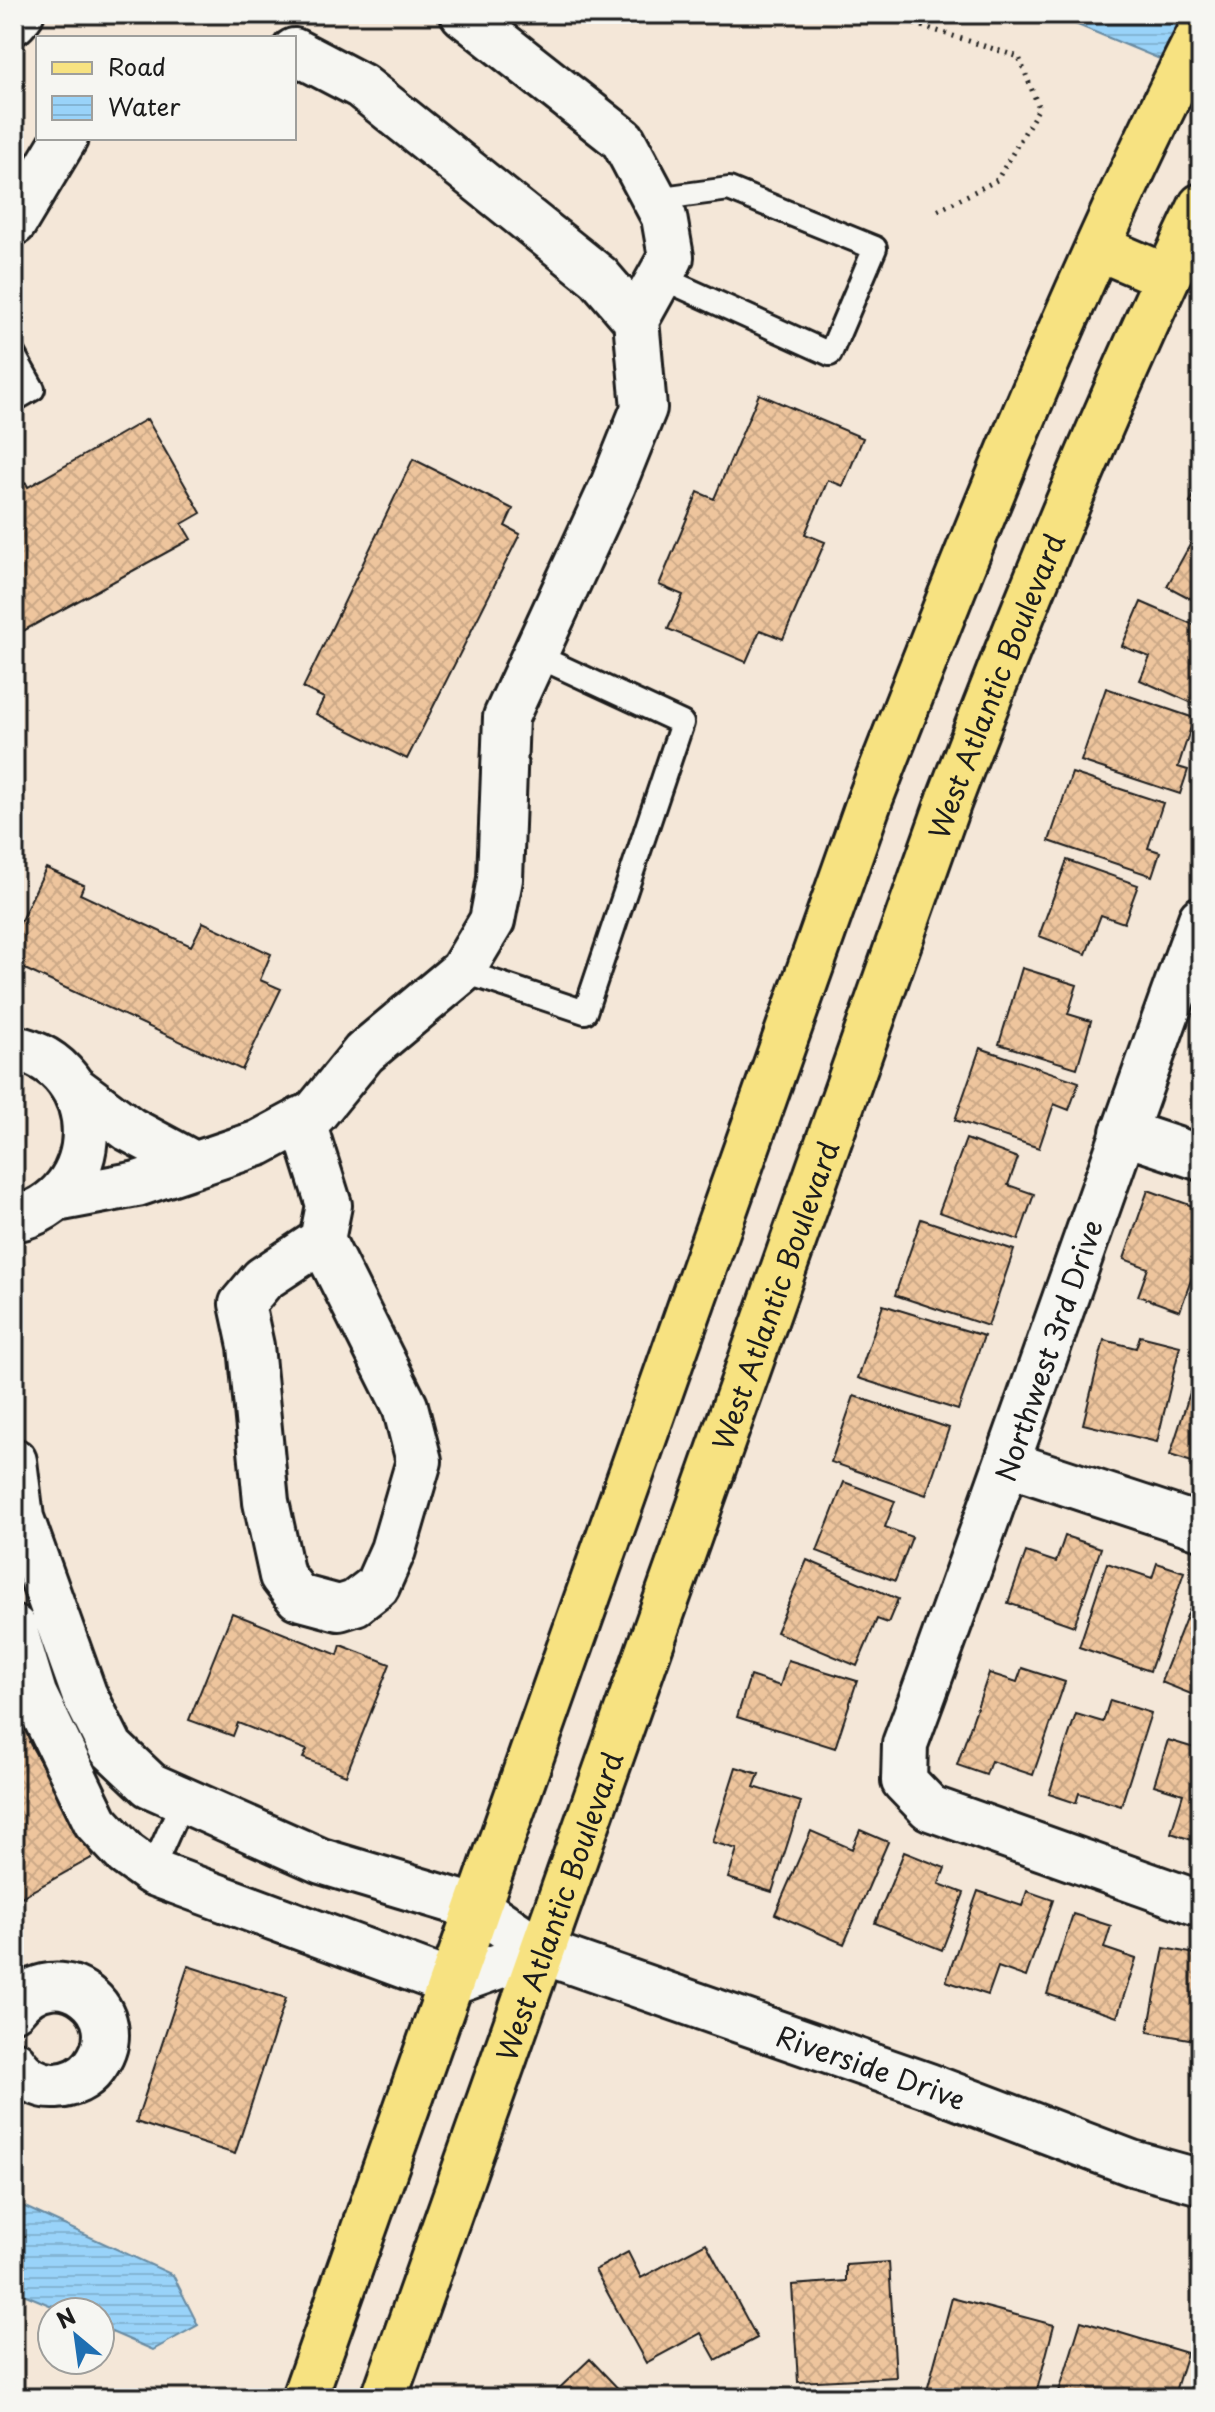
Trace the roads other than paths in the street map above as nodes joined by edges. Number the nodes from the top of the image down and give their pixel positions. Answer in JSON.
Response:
{"nodes":[{"id":1,"x":21,"y":14,"type":"edge"},
{"id":2,"x":463,"y":14,"type":"edge"},
{"id":3,"x":14,"y":22,"type":"edge"},
{"id":4,"x":1201,"y":31,"type":"edge"},
{"id":5,"x":296,"y":52,"type":"edge"},
{"id":6,"x":64,"y":140,"type":"edge"},
{"id":7,"x":655,"y":199,"type":"junction"},
{"id":8,"x":1201,"y":206,"type":"edge"},
{"id":9,"x":14,"y":223,"type":"edge"},
{"id":10,"x":1099,"y":248,"type":"junction"},
{"id":11,"x":660,"y":277,"type":"junction"},
{"id":12,"x":1167,"y":277,"type":"junction"},
{"id":13,"x":636,"y":320,"type":"junction"},
{"id":14,"x":14,"y":355,"type":"edge"},
{"id":15,"x":14,"y":400,"type":"edge"},
{"id":16,"x":535,"y":655,"type":"junction"},
{"id":17,"x":1201,"y":919,"type":"edge"},
{"id":18,"x":462,"y":971,"type":"junction"},
{"id":19,"x":14,"y":1048,"type":"edge"},
{"id":20,"x":74,"y":1088,"type":"junction"},
{"id":21,"x":302,"y":1119,"type":"junction"},
{"id":22,"x":1123,"y":1132,"type":"junction"},
{"id":23,"x":1201,"y":1158,"type":"edge"},
{"id":24,"x":194,"y":1164,"type":"junction"},
{"id":25,"x":28,"y":1222,"type":"edge"},
{"id":26,"x":322,"y":1240,"type":"junction"},
{"id":27,"x":14,"y":1461,"type":"edge"},
{"id":28,"x":1009,"y":1464,"type":"junction"},
{"id":29,"x":1201,"y":1527,"type":"edge"},
{"id":30,"x":14,"y":1628,"type":"edge"},
{"id":31,"x":183,"y":1800,"type":"junction"},
{"id":32,"x":151,"y":1872,"type":"junction"},
{"id":33,"x":1201,"y":1904,"type":"edge"},
{"id":34,"x":478,"y":1908,"type":"junction"},
{"id":35,"x":541,"y":1951,"type":"junction"},
{"id":36,"x":451,"y":1983,"type":"junction"},
{"id":37,"x":14,"y":2008,"type":"edge"},
{"id":38,"x":14,"y":2063,"type":"edge"},
{"id":39,"x":1201,"y":2182,"type":"edge"},
{"id":40,"x":304,"y":2398,"type":"edge"},
{"id":41,"x":384,"y":2398,"type":"edge"}],
"edges":[{"from":1,"to":3,"type":"street"},
{"from":2,"to":7,"type":"street"},
{"from":4,"to":10,"type":"main road"},
{"from":5,"to":13,"type":"street"},
{"from":6,"to":9,"type":"street"},
{"from":7,"to":11,"type":"street"},
{"from":7,"to":11,"type":"lane"},
{"from":8,"to":12,"type":"main road","name":"West Atlantic Boulevard"},
{"from":10,"to":12,"type":"main road"},
{"from":10,"to":34,"type":"main road"},
{"from":11,"to":13,"type":"street"},
{"from":12,"to":35,"type":"main road","name":"West Atlantic Boulevard"},
{"from":13,"to":16,"type":"street"},
{"from":14,"to":15,"type":"lane"},
{"from":16,"to":18,"type":"street"},
{"from":16,"to":18,"type":"lane"},
{"from":17,"to":22,"type":"street","name":"Northwest 3rd Drive"},
{"from":18,"to":21,"type":"street"},
{"from":19,"to":20,"type":"street"},
{"from":20,"to":24,"type":"street"},
{"from":20,"to":25,"type":"street"},
{"from":21,"to":24,"type":"street"},
{"from":21,"to":26,"type":"street"},
{"from":22,"to":23,"type":"street"},
{"from":22,"to":28,"type":"street","name":"Northwest 3rd Drive"},
{"from":24,"to":25,"type":"street"},
{"from":26,"to":26,"type":"street"},
{"from":27,"to":31,"type":"street"},
{"from":28,"to":29,"type":"street"},
{"from":28,"to":33,"type":"street","name":"Northwest 3rd Drive"},
{"from":30,"to":32,"type":"street"},
{"from":31,"to":32,"type":"lane"},
{"from":31,"to":34,"type":"street"},
{"from":32,"to":36,"type":"street"},
{"from":34,"to":35,"type":"street","name":"Riverside Drive"},
{"from":34,"to":36,"type":"main road"},
{"from":35,"to":36,"type":"street"},
{"from":35,"to":39,"type":"street","name":"Riverside Drive"},
{"from":35,"to":41,"type":"main road","name":"West Atlantic Boulevard"},
{"from":36,"to":40,"type":"main road"},
{"from":37,"to":38,"type":"street"}]}
